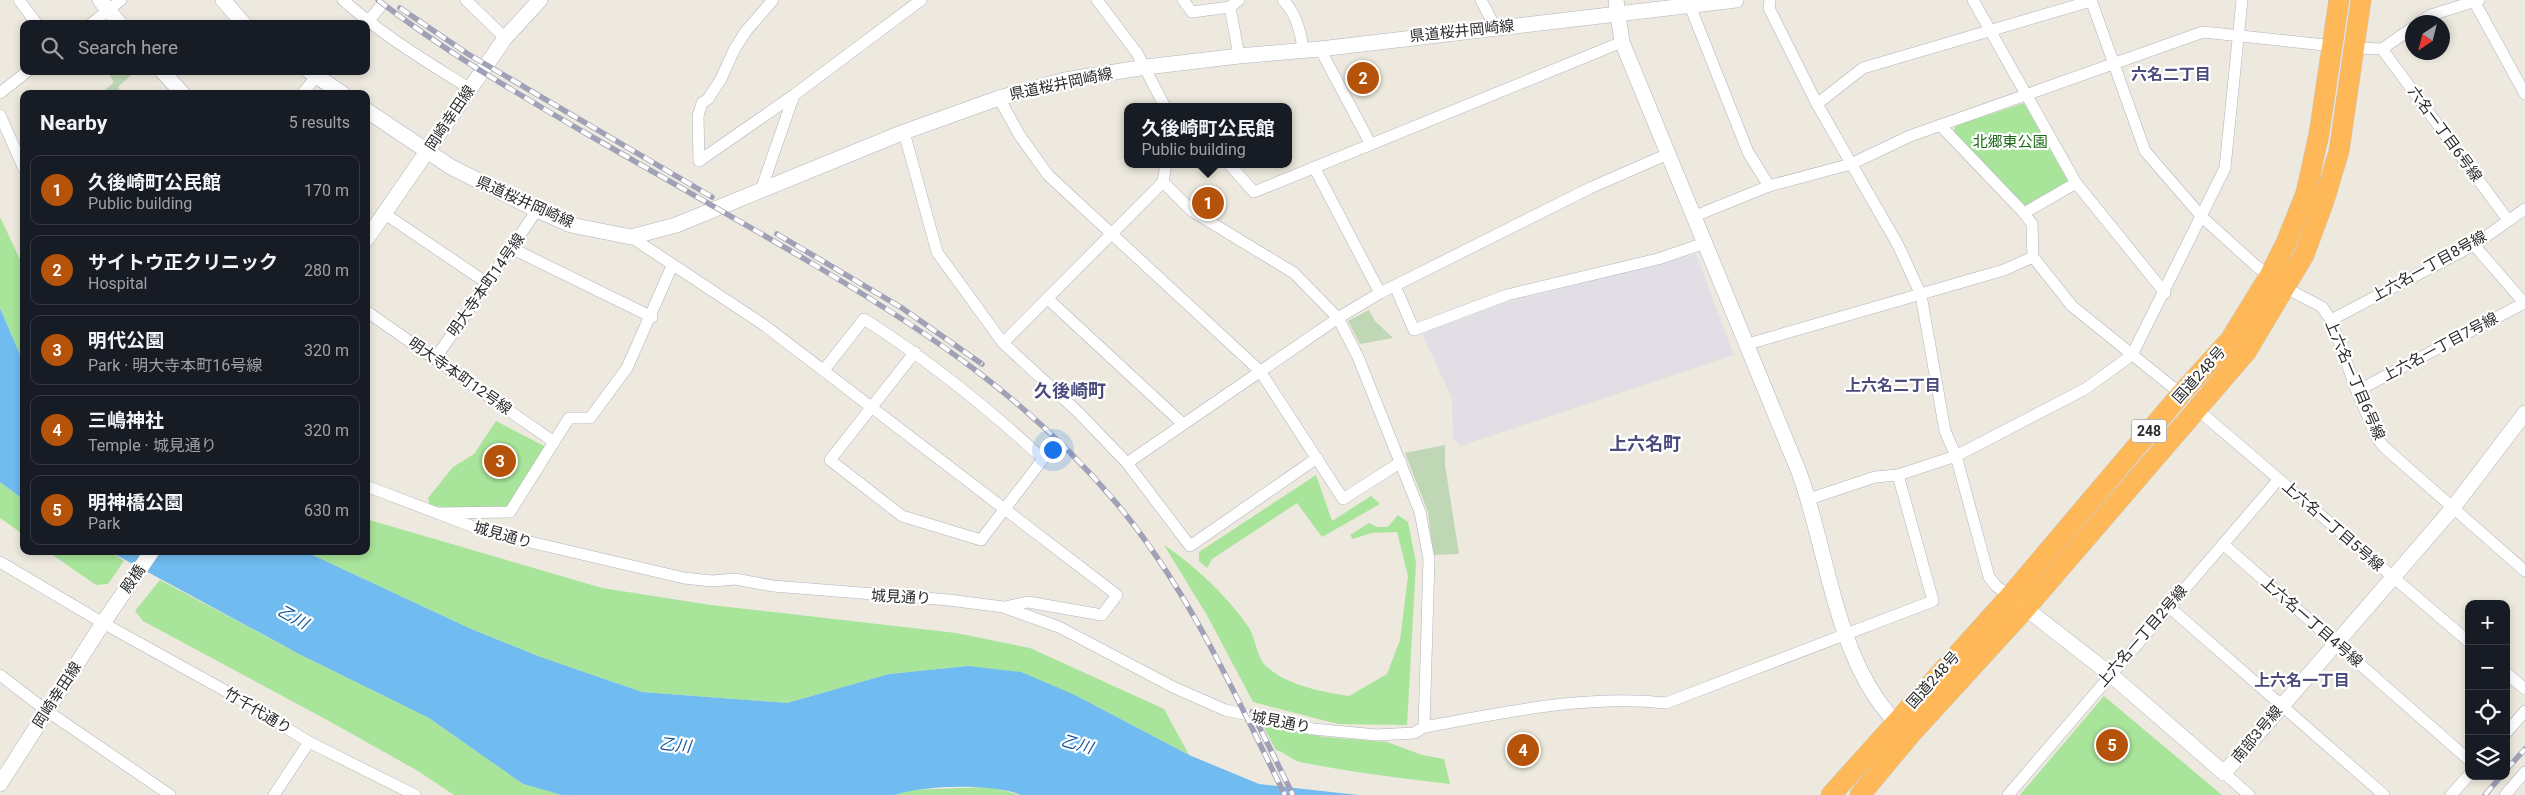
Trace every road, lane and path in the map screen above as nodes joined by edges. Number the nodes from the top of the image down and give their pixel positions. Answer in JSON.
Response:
{"nodes":[{"id":1,"x":19,"y":0,"type":"edge"},
{"id":2,"x":121,"y":0,"type":"edge"},
{"id":3,"x":223,"y":0,"type":"edge"},
{"id":4,"x":343,"y":0,"type":"edge"},
{"id":5,"x":466,"y":0,"type":"edge"},
{"id":6,"x":540,"y":0,"type":"edge"},
{"id":7,"x":774,"y":0,"type":"edge"},
{"id":8,"x":921,"y":0,"type":"edge"},
{"id":9,"x":1097,"y":0,"type":"edge"},
{"id":10,"x":1183,"y":0,"type":"edge"},
{"id":11,"x":1283,"y":0,"type":"edge"},
{"id":12,"x":1481,"y":0,"type":"edge"},
{"id":13,"x":1736,"y":0,"type":"edge"},
{"id":14,"x":1770,"y":0,"type":"edge"},
{"id":15,"x":1973,"y":0,"type":"edge"},
{"id":16,"x":2091,"y":0,"type":"edge"},
{"id":17,"x":2242,"y":0,"type":"edge"},
{"id":18,"x":2339,"y":0,"type":"edge"},
{"id":19,"x":2361,"y":0,"type":"edge"},
{"id":20,"x":2477,"y":1,"type":"edge"},
{"id":21,"x":1235,"y":3,"type":"edge"},
{"id":22,"x":104,"y":5,"type":"edge"},
{"id":23,"x":1690,"y":6,"type":"junction"},
{"id":24,"x":380,"y":7,"type":"dead end"},
{"id":25,"x":1617,"y":7,"type":"edge"},
{"id":26,"x":2431,"y":15,"type":"edge"},
{"id":27,"x":34,"y":20,"type":"edge"},
{"id":28,"x":94,"y":20,"type":"edge"},
{"id":29,"x":117,"y":20,"type":"edge"},
{"id":30,"x":240,"y":20,"type":"edge"},
{"id":31,"x":364,"y":20,"type":"edge"},
{"id":32,"x":369,"y":20,"type":"edge"},
{"id":33,"x":370,"y":25,"type":"edge"},
{"id":34,"x":1495,"y":28,"type":"junction"},
{"id":35,"x":1990,"y":29,"type":"junction"},
{"id":36,"x":2405,"y":33,"type":"edge"},
{"id":37,"x":2238,"y":35,"type":"junction"},
{"id":38,"x":505,"y":38,"type":"junction"},
{"id":39,"x":1622,"y":42,"type":"junction"},
{"id":40,"x":2334,"y":46,"type":"junction"},
{"id":41,"x":2356,"y":48,"type":"junction"},
{"id":42,"x":2382,"y":48,"type":"junction"},
{"id":43,"x":1320,"y":49,"type":"junction"},
{"id":44,"x":1303,"y":50,"type":"junction"},
{"id":45,"x":1239,"y":56,"type":"junction"},
{"id":46,"x":2113,"y":64,"type":"junction"},
{"id":47,"x":1146,"y":67,"type":"junction"},
{"id":48,"x":23,"y":75,"type":"edge"},
{"id":49,"x":165,"y":75,"type":"edge"},
{"id":50,"x":315,"y":75,"type":"edge"},
{"id":51,"x":318,"y":75,"type":"edge"},
{"id":52,"x":470,"y":89,"type":"junction"},
{"id":53,"x":179,"y":90,"type":"edge"},
{"id":54,"x":305,"y":90,"type":"edge"},
{"id":55,"x":337,"y":90,"type":"edge"},
{"id":56,"x":0,"y":92,"type":"edge"},
{"id":57,"x":2525,"y":94,"type":"edge"},
{"id":58,"x":794,"y":95,"type":"junction"},
{"id":59,"x":2026,"y":95,"type":"junction"},
{"id":60,"x":999,"y":98,"type":"junction"},
{"id":61,"x":1163,"y":103,"type":"edge"},
{"id":62,"x":1818,"y":104,"type":"junction"},
{"id":63,"x":370,"y":113,"type":"edge"},
{"id":64,"x":0,"y":115,"type":"edge"},
{"id":65,"x":1940,"y":125,"type":"junction"},
{"id":66,"x":904,"y":132,"type":"junction"},
{"id":67,"x":1370,"y":143,"type":"junction"},
{"id":68,"x":428,"y":151,"type":"junction"},
{"id":69,"x":1668,"y":154,"type":"junction"},
{"id":70,"x":20,"y":160,"type":"edge"},
{"id":71,"x":1851,"y":164,"type":"junction"},
{"id":72,"x":1314,"y":167,"type":"junction"},
{"id":73,"x":1165,"y":168,"type":"edge"},
{"id":74,"x":1233,"y":168,"type":"edge"},
{"id":75,"x":1163,"y":182,"type":"junction"},
{"id":76,"x":2076,"y":183,"type":"junction"},
{"id":77,"x":1769,"y":186,"type":"junction"},
{"id":78,"x":761,"y":190,"type":"junction"},
{"id":79,"x":2525,"y":208,"type":"edge"},
{"id":80,"x":537,"y":210,"type":"junction"},
{"id":81,"x":2024,"y":213,"type":"junction"},
{"id":82,"x":385,"y":214,"type":"junction"},
{"id":83,"x":1695,"y":216,"type":"junction"},
{"id":84,"x":2202,"y":217,"type":"junction"},
{"id":85,"x":2508,"y":220,"type":"junction"},
{"id":86,"x":370,"y":230,"type":"edge"},
{"id":87,"x":1113,"y":233,"type":"junction"},
{"id":88,"x":631,"y":237,"type":"junction"},
{"id":89,"x":1706,"y":244,"type":"junction"},
{"id":90,"x":2474,"y":245,"type":"junction"},
{"id":91,"x":511,"y":248,"type":"junction"},
{"id":92,"x":2033,"y":257,"type":"junction"},
{"id":93,"x":672,"y":266,"type":"junction"},
{"id":94,"x":2277,"y":281,"type":"junction"},
{"id":95,"x":487,"y":283,"type":"junction"},
{"id":96,"x":1395,"y":286,"type":"junction"},
{"id":97,"x":2165,"y":292,"type":"junction"},
{"id":98,"x":1380,"y":293,"type":"junction"},
{"id":99,"x":1921,"y":295,"type":"junction"},
{"id":100,"x":1048,"y":299,"type":"junction"},
{"id":101,"x":2524,"y":304,"type":"edge"},
{"id":102,"x":370,"y":314,"type":"edge"},
{"id":103,"x":652,"y":317,"type":"junction"},
{"id":104,"x":1338,"y":318,"type":"junction"},
{"id":105,"x":2331,"y":320,"type":"junction"},
{"id":106,"x":1003,"y":343,"type":"junction"},
{"id":107,"x":1748,"y":344,"type":"junction"},
{"id":108,"x":915,"y":352,"type":"junction"},
{"id":109,"x":2132,"y":355,"type":"junction"},
{"id":110,"x":435,"y":359,"type":"junction"},
{"id":111,"x":824,"y":370,"type":"junction"},
{"id":112,"x":1260,"y":370,"type":"junction"},
{"id":113,"x":2357,"y":391,"type":"junction"},
{"id":114,"x":2181,"y":394,"type":"junction"},
{"id":115,"x":872,"y":406,"type":"junction"},
{"id":116,"x":2198,"y":410,"type":"junction"},
{"id":117,"x":2525,"y":413,"type":"edge"},
{"id":118,"x":1183,"y":424,"type":"junction"},
{"id":119,"x":554,"y":442,"type":"junction"},
{"id":120,"x":1956,"y":456,"type":"junction"},
{"id":121,"x":1317,"y":458,"type":"junction"},
{"id":122,"x":1401,"y":462,"type":"junction"},
{"id":123,"x":1127,"y":463,"type":"junction"},
{"id":124,"x":1898,"y":475,"type":"junction"},
{"id":125,"x":2279,"y":479,"type":"junction"},
{"id":126,"x":370,"y":488,"type":"edge"},
{"id":127,"x":1809,"y":499,"type":"junction"},
{"id":128,"x":1005,"y":509,"type":"junction"},
{"id":129,"x":2452,"y":509,"type":"junction"},
{"id":130,"x":433,"y":513,"type":"junction"},
{"id":131,"x":2223,"y":544,"type":"junction"},
{"id":132,"x":149,"y":555,"type":"edge"},
{"id":133,"x":0,"y":562,"type":"edge"},
{"id":134,"x":2525,"y":572,"type":"edge"},
{"id":135,"x":2393,"y":578,"type":"junction"},
{"id":136,"x":2018,"y":602,"type":"junction"},
{"id":137,"x":2168,"y":606,"type":"junction"},
{"id":138,"x":114,"y":607,"type":"joint"},
{"id":139,"x":1003,"y":607,"type":"junction"},
{"id":140,"x":103,"y":623,"type":"junction"},
{"id":141,"x":1845,"y":633,"type":"junction"},
{"id":142,"x":2465,"y":639,"type":"edge"},
{"id":143,"x":2336,"y":644,"type":"junction"},
{"id":144,"x":2110,"y":674,"type":"junction"},
{"id":145,"x":0,"y":676,"type":"edge"},
{"id":146,"x":2510,"y":676,"type":"edge"},
{"id":147,"x":2525,"y":689,"type":"edge"},
{"id":148,"x":2281,"y":705,"type":"junction"},
{"id":149,"x":47,"y":711,"type":"junction"},
{"id":150,"x":2525,"y":711,"type":"edge"},
{"id":151,"x":1424,"y":727,"type":"junction"},
{"id":152,"x":1902,"y":728,"type":"junction"},
{"id":153,"x":2510,"y":728,"type":"edge"},
{"id":154,"x":309,"y":742,"type":"junction"},
{"id":155,"x":2465,"y":757,"type":"edge"},
{"id":156,"x":2525,"y":772,"type":"edge"},
{"id":157,"x":2224,"y":773,"type":"junction"},
{"id":158,"x":2465,"y":779,"type":"edge"},
{"id":159,"x":0,"y":784,"type":"edge"},
{"id":160,"x":168,"y":794,"type":"edge"},
{"id":161,"x":274,"y":795,"type":"edge"},
{"id":162,"x":414,"y":795,"type":"edge"},
{"id":163,"x":1831,"y":795,"type":"edge"},
{"id":164,"x":1860,"y":795,"type":"edge"},
{"id":165,"x":2008,"y":795,"type":"edge"},
{"id":166,"x":2249,"y":795,"type":"edge"},
{"id":167,"x":2384,"y":795,"type":"edge"},
{"id":168,"x":2451,"y":795,"type":"edge"},
{"id":169,"x":2505,"y":795,"type":"edge"}],
"edges":[{"from":1,"to":27,"type":"street"},
{"from":2,"to":22,"type":"street"},
{"from":3,"to":30,"type":"main road"},
{"from":4,"to":31,"type":"street"},
{"from":5,"to":38,"type":"street"},
{"from":6,"to":38,"type":"main road","name":"岡崎幸田線"},
{"from":7,"to":58,"type":"street"},
{"from":8,"to":58,"type":"street"},
{"from":9,"to":47,"type":"street"},
{"from":10,"to":21,"type":"street"},
{"from":11,"to":44,"type":"street"},
{"from":12,"to":34,"type":"street"},
{"from":13,"to":23,"type":"main road","name":"県道桜井岡崎線"},
{"from":14,"to":62,"type":"street"},
{"from":15,"to":35,"type":"street"},
{"from":16,"to":35,"type":"street"},
{"from":16,"to":46,"type":"street","name":"上六名一丁目6号線"},
{"from":17,"to":37,"type":"street"},
{"from":18,"to":40,"type":"highway","name":"国道248号","number":"248"},
{"from":19,"to":41,"type":"highway","name":"国道248号","number":"248"},
{"from":20,"to":26,"type":"street"},
{"from":20,"to":57,"type":"street"},
{"from":21,"to":45,"type":"street"},
{"from":22,"to":28,"type":"street"},
{"from":22,"to":29,"type":"main road"},
{"from":23,"to":25,"type":"main road","name":"県道桜井岡崎線"},
{"from":23,"to":77,"type":"street"},
{"from":24,"to":32,"type":"street"},
{"from":25,"to":34,"type":"main road","name":"県道桜井岡崎線"},
{"from":25,"to":39,"type":"main road"},
{"from":33,"to":52,"type":"street"},
{"from":34,"to":43,"type":"main road","name":"県道桜井岡崎線"},
{"from":35,"to":59,"type":"street"},
{"from":35,"to":62,"type":"street"},
{"from":36,"to":42,"type":"street"},
{"from":37,"to":40,"type":"street"},
{"from":37,"to":46,"type":"street"},
{"from":37,"to":84,"type":"street"},
{"from":38,"to":52,"type":"main road","name":"岡崎幸田線"},
{"from":39,"to":67,"type":"street"},
{"from":39,"to":69,"type":"main road"},
{"from":40,"to":94,"type":"highway","name":"国道248号","number":"248"},
{"from":41,"to":42,"type":"street"},
{"from":41,"to":94,"type":"highway","name":"国道248号","number":"248"},
{"from":42,"to":85,"type":"street","name":"六名一丁目6号線"},
{"from":43,"to":44,"type":"main road","name":"県道桜井岡崎線"},
{"from":43,"to":67,"type":"street"},
{"from":44,"to":45,"type":"main road","name":"県道桜井岡崎線"},
{"from":45,"to":47,"type":"main road","name":"県道桜井岡崎線"},
{"from":46,"to":59,"type":"street"},
{"from":46,"to":84,"type":"street","name":"上六名一丁目6号線"},
{"from":47,"to":60,"type":"main road","name":"県道桜井岡崎線"},
{"from":47,"to":61,"type":"street"},
{"from":48,"to":56,"type":"street"},
{"from":49,"to":53,"type":"main road"},
{"from":50,"to":54,"type":"street"},
{"from":51,"to":55,"type":"main road"},
{"from":52,"to":68,"type":"main road","name":"岡崎幸田線"},
{"from":58,"to":78,"type":"street"},
{"from":59,"to":65,"type":"street"},
{"from":59,"to":76,"type":"street"},
{"from":60,"to":66,"type":"main road","name":"県道桜井岡崎線"},
{"from":60,"to":87,"type":"street"},
{"from":62,"to":71,"type":"street"},
{"from":63,"to":68,"type":"main road","name":"県道桜井岡崎線"},
{"from":64,"to":70,"type":"street"},
{"from":65,"to":71,"type":"street"},
{"from":65,"to":81,"type":"street"},
{"from":66,"to":78,"type":"main road","name":"県道桜井岡崎線"},
{"from":66,"to":106,"type":"street"},
{"from":67,"to":72,"type":"street"},
{"from":68,"to":80,"type":"main road","name":"県道桜井岡崎線"},
{"from":68,"to":82,"type":"main road","name":"岡崎幸田線"},
{"from":69,"to":83,"type":"main road"},
{"from":69,"to":96,"type":"street"},
{"from":71,"to":77,"type":"street"},
{"from":71,"to":99,"type":"street"},
{"from":72,"to":74,"type":"street"},
{"from":72,"to":98,"type":"street"},
{"from":73,"to":75,"type":"street"},
{"from":75,"to":87,"type":"street"},
{"from":75,"to":104,"type":"street"},
{"from":76,"to":81,"type":"street"},
{"from":76,"to":97,"type":"street"},
{"from":77,"to":83,"type":"street"},
{"from":78,"to":88,"type":"main road","name":"県道桜井岡崎線"},
{"from":79,"to":85,"type":"street","name":"上六名一丁目8号線"},
{"from":80,"to":88,"type":"main road","name":"県道桜井岡崎線"},
{"from":80,"to":91,"type":"street","name":"明大寺本町14号線"},
{"from":81,"to":92,"type":"street"},
{"from":82,"to":86,"type":"main road","name":"岡崎幸田線"},
{"from":82,"to":95,"type":"street"},
{"from":83,"to":89,"type":"main road"},
{"from":84,"to":94,"type":"street","name":"上六名一丁目6号線"},
{"from":84,"to":97,"type":"street"},
{"from":85,"to":90,"type":"street","name":"上六名一丁目8号線"},
{"from":87,"to":100,"type":"street"},
{"from":87,"to":112,"type":"street"},
{"from":88,"to":93,"type":"street"},
{"from":89,"to":96,"type":"street"},
{"from":89,"to":107,"type":"main road"},
{"from":90,"to":101,"type":"street"},
{"from":90,"to":105,"type":"street","name":"上六名一丁目8号線"},
{"from":91,"to":95,"type":"street","name":"明大寺本町14号線"},
{"from":91,"to":103,"type":"street"},
{"from":92,"to":99,"type":"street"},
{"from":92,"to":109,"type":"street"},
{"from":93,"to":103,"type":"street"},
{"from":93,"to":111,"type":"street"},
{"from":94,"to":105,"type":"street","name":"上六名一丁目6号線"},
{"from":94,"to":114,"type":"highway","name":"国道248号","number":"248"},
{"from":94,"to":116,"type":"highway","name":"国道248号","number":"248"},
{"from":95,"to":110,"type":"street","name":"明大寺本町14号線"},
{"from":96,"to":98,"type":"street"},
{"from":97,"to":109,"type":"street"},
{"from":98,"to":104,"type":"street"},
{"from":99,"to":107,"type":"street"},
{"from":99,"to":120,"type":"street"},
{"from":100,"to":106,"type":"street"},
{"from":100,"to":118,"type":"street"},
{"from":101,"to":113,"type":"street","name":"上六名一丁目7号線"},
{"from":102,"to":110,"type":"street","name":"明大寺本町12号線"},
{"from":103,"to":119,"type":"street"},
{"from":104,"to":112,"type":"street"},
{"from":104,"to":122,"type":"street"},
{"from":105,"to":113,"type":"street","name":"上六名一丁目6号線"},
{"from":106,"to":123,"type":"street"},
{"from":107,"to":127,"type":"main road"},
{"from":108,"to":111,"type":"street"},
{"from":108,"to":115,"type":"street"},
{"from":108,"to":128,"type":"street"},
{"from":109,"to":114,"type":"street"},
{"from":109,"to":120,"type":"street"},
{"from":110,"to":119,"type":"street","name":"明大寺本町12号線"},
{"from":111,"to":115,"type":"street"},
{"from":112,"to":118,"type":"street"},
{"from":112,"to":121,"type":"street"},
{"from":113,"to":129,"type":"street","name":"上六名一丁目6号線"},
{"from":114,"to":136,"type":"highway","name":"国道248号","number":"248"},
{"from":115,"to":128,"type":"street"},
{"from":115,"to":128,"type":"street"},
{"from":116,"to":125,"type":"street","name":"上六名一丁目5号線"},
{"from":116,"to":136,"type":"highway","name":"国道248号","number":"248"},
{"from":117,"to":129,"type":"main road","name":"南部3号線"},
{"from":118,"to":123,"type":"street"},
{"from":119,"to":130,"type":"street"},
{"from":120,"to":124,"type":"street"},
{"from":120,"to":136,"type":"street"},
{"from":121,"to":122,"type":"street"},
{"from":121,"to":123,"type":"street"},
{"from":122,"to":151,"type":"street"},
{"from":124,"to":127,"type":"street"},
{"from":124,"to":141,"type":"street","name":"城見通り"},
{"from":125,"to":131,"type":"street","name":"上六名一丁目2号線"},
{"from":125,"to":135,"type":"street","name":"上六名一丁目5号線"},
{"from":126,"to":130,"type":"street","name":"城見通り"},
{"from":127,"to":141,"type":"main road"},
{"from":128,"to":139,"type":"street"},
{"from":129,"to":134,"type":"street","name":"上六名一丁目6号線"},
{"from":129,"to":135,"type":"main road","name":"南部3号線"},
{"from":130,"to":139,"type":"street","name":"城見通り"},
{"from":131,"to":137,"type":"street","name":"上六名一丁目2号線"},
{"from":131,"to":143,"type":"street","name":"上六名一丁目4号線"},
{"from":132,"to":138,"type":"main road","name":"殿橋"},
{"from":133,"to":140,"type":"street","name":"竹千代通り"},
{"from":135,"to":142,"type":"street","name":"上六名一丁目5号線"},
{"from":135,"to":143,"type":"main road","name":"南部3号線"},
{"from":136,"to":144,"type":"main road","name":"南部3号線"},
{"from":136,"to":152,"type":"highway","name":"国道248号","number":"248"},
{"from":137,"to":144,"type":"street","name":"上六名一丁目2号線"},
{"from":137,"to":148,"type":"street"},
{"from":138,"to":140,"type":"main road","name":"岡崎幸田線"},
{"from":139,"to":151,"type":"street","name":"城見通り"},
{"from":140,"to":149,"type":"main road","name":"岡崎幸田線"},
{"from":140,"to":154,"type":"street","name":"竹千代通り"},
{"from":141,"to":151,"type":"street","name":"城見通り"},
{"from":141,"to":152,"type":"main road"},
{"from":143,"to":148,"type":"main road","name":"南部3号線"},
{"from":143,"to":155,"type":"street","name":"上六名一丁目4号線"},
{"from":144,"to":157,"type":"main road","name":"南部3号線"},
{"from":144,"to":165,"type":"street","name":"上六名一丁目2号線"},
{"from":145,"to":149,"type":"street"},
{"from":146,"to":147,"type":"street"},
{"from":148,"to":157,"type":"main road","name":"南部3号線"},
{"from":148,"to":167,"type":"street"},
{"from":149,"to":159,"type":"main road","name":"岡崎幸田線"},
{"from":149,"to":160,"type":"street"},
{"from":150,"to":153,"type":"street"},
{"from":152,"to":163,"type":"highway","name":"国道248号","number":"248"},
{"from":152,"to":164,"type":"highway","name":"国道248号","number":"248"},
{"from":154,"to":161,"type":"street"},
{"from":154,"to":162,"type":"street","name":"竹千代通り"},
{"from":156,"to":169,"type":"street"},
{"from":157,"to":166,"type":"street"},
{"from":158,"to":168,"type":"street"}]}
